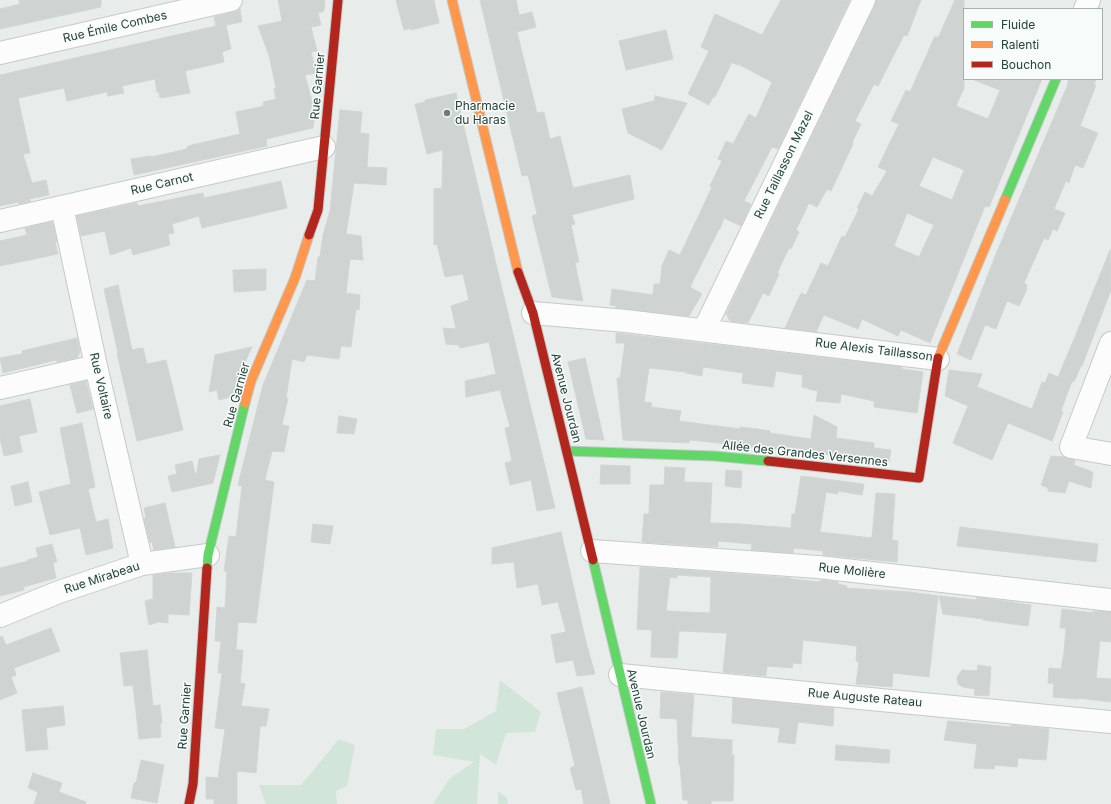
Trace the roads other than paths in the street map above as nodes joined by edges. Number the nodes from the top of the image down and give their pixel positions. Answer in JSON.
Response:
{"nodes":[{"id":1,"x":231,"y":0,"type":"edge"},
{"id":2,"x":338,"y":0,"type":"edge"},
{"id":3,"x":452,"y":0,"type":"edge"},
{"id":4,"x":864,"y":0,"type":"edge"},
{"id":5,"x":0,"y":53,"type":"edge"},
{"id":6,"x":1056,"y":80,"type":"edge"},
{"id":7,"x":324,"y":148,"type":"junction"},
{"id":8,"x":62,"y":207,"type":"junction"},
{"id":9,"x":0,"y":221,"type":"edge"},
{"id":10,"x":533,"y":314,"type":"junction"},
{"id":11,"x":704,"y":330,"type":"junction"},
{"id":12,"x":1111,"y":343,"type":"edge"},
{"id":13,"x":938,"y":359,"type":"junction"},
{"id":14,"x":96,"y":366,"type":"junction"},
{"id":15,"x":0,"y":388,"type":"edge"},
{"id":16,"x":567,"y":451,"type":"junction"},
{"id":17,"x":1111,"y":454,"type":"edge"},
{"id":18,"x":592,"y":551,"type":"junction"},
{"id":19,"x":208,"y":555,"type":"junction"},
{"id":20,"x":142,"y":564,"type":"junction"},
{"id":21,"x":1111,"y":600,"type":"edge"},
{"id":22,"x":0,"y":616,"type":"edge"},
{"id":23,"x":620,"y":675,"type":"junction"},
{"id":24,"x":1111,"y":722,"type":"edge"},
{"id":25,"x":189,"y":804,"type":"edge"},
{"id":26,"x":651,"y":804,"type":"edge"}],
"edges":[{"from":1,"to":5,"type":"street","name":"Rue Émile Combes"},
{"from":2,"to":7,"type":"street","name":"Rue Garnier"},
{"from":3,"to":10,"type":"street","name":"Avenue Jourdan"},
{"from":4,"to":11,"type":"street","name":"Rue Taillasson Mazel"},
{"from":6,"to":13,"type":"street","name":"Rue Alexis Taillasson"},
{"from":7,"to":8,"type":"street","name":"Rue Carnot"},
{"from":7,"to":19,"type":"street","name":"Rue Garnier"},
{"from":8,"to":9,"type":"street","name":"Rue Carnot"},
{"from":8,"to":14,"type":"street","name":"Rue Voltaire"},
{"from":10,"to":11,"type":"street","name":"Rue Alexis Taillasson"},
{"from":10,"to":16,"type":"street","name":"Avenue Jourdan"},
{"from":11,"to":13,"type":"street","name":"Rue Alexis Taillasson"},
{"from":12,"to":17,"type":"street"},
{"from":13,"to":16,"type":"street","name":"Allée des Grandes Versennes"},
{"from":14,"to":15,"type":"street"},
{"from":14,"to":20,"type":"street","name":"Rue Voltaire"},
{"from":16,"to":18,"type":"street","name":"Avenue Jourdan"},
{"from":18,"to":21,"type":"street","name":"Rue Molière"},
{"from":18,"to":23,"type":"street","name":"Avenue Jourdan"},
{"from":19,"to":20,"type":"street","name":"Rue Mirabeau"},
{"from":19,"to":25,"type":"street","name":"Rue Garnier"},
{"from":20,"to":22,"type":"street","name":"Rue Mirabeau"},
{"from":23,"to":24,"type":"street","name":"Rue Auguste Rateau"},
{"from":23,"to":26,"type":"street","name":"Avenue Jourdan"}]}
